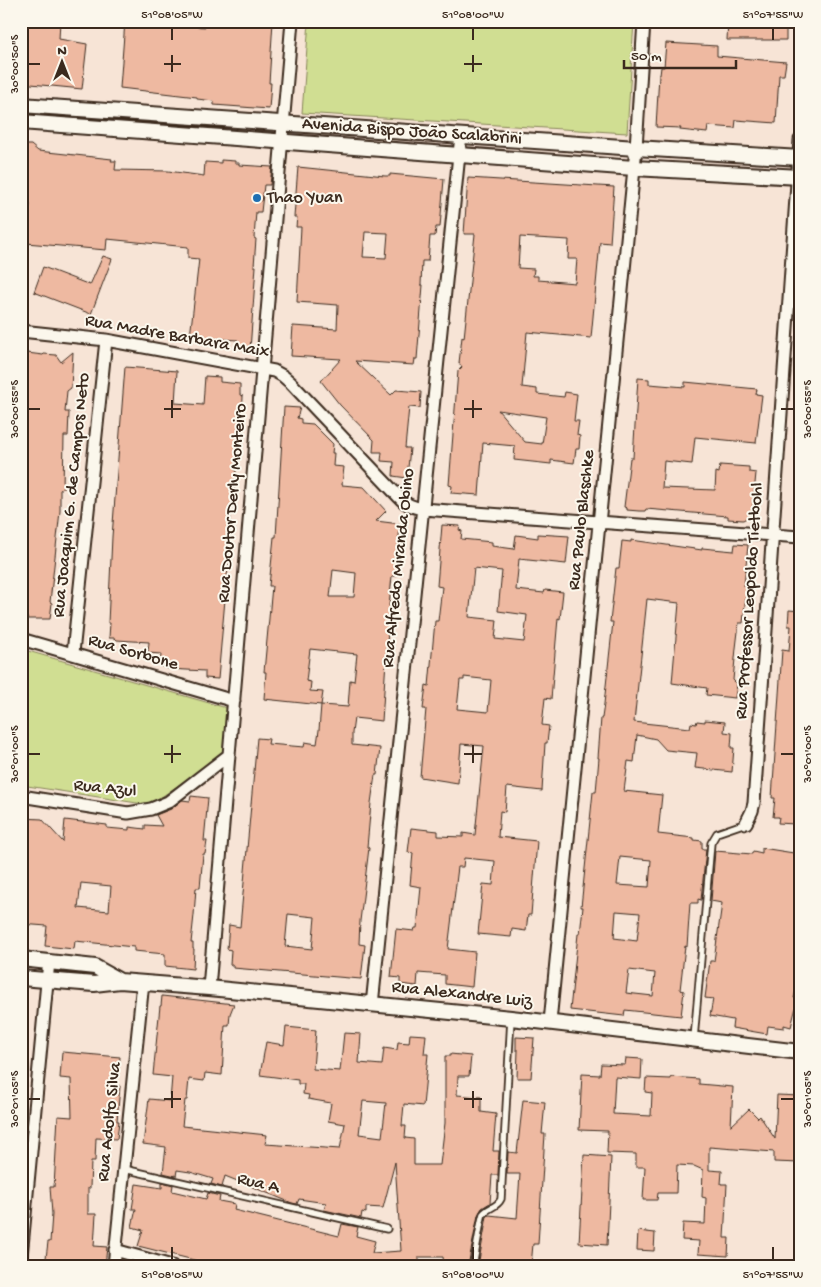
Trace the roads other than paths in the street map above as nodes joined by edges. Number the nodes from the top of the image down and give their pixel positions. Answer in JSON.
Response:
{"nodes":[{"id":1,"x":292,"y":21,"type":"edge"},
{"id":2,"x":644,"y":21,"type":"edge"},
{"id":3,"x":21,"y":105,"type":"edge"},
{"id":4,"x":21,"y":122,"type":"edge"},
{"id":5,"x":283,"y":123,"type":"junction"},
{"id":6,"x":461,"y":136,"type":"junction"},
{"id":7,"x":800,"y":140,"type":"edge"},
{"id":8,"x":282,"y":142,"type":"junction"},
{"id":9,"x":636,"y":148,"type":"junction"},
{"id":10,"x":460,"y":155,"type":"junction"},
{"id":11,"x":799,"y":158,"type":"edge"},
{"id":12,"x":634,"y":168,"type":"junction"},
{"id":13,"x":798,"y":177,"type":"edge"},
{"id":14,"x":21,"y":331,"type":"edge"},
{"id":15,"x":106,"y":340,"type":"junction"},
{"id":16,"x":262,"y":368,"type":"junction"},
{"id":17,"x":423,"y":509,"type":"junction"},
{"id":18,"x":600,"y":522,"type":"junction"},
{"id":19,"x":771,"y":535,"type":"junction"},
{"id":20,"x":800,"y":538,"type":"edge"},
{"id":21,"x":21,"y":639,"type":"edge"},
{"id":22,"x":73,"y":653,"type":"junction"},
{"id":23,"x":234,"y":701,"type":"junction"},
{"id":24,"x":229,"y":755,"type":"junction"},
{"id":25,"x":21,"y":796,"type":"edge"},
{"id":26,"x":746,"y":823,"type":"joint"},
{"id":27,"x":21,"y":959,"type":"edge"},
{"id":28,"x":49,"y":961,"type":"junction"},
{"id":29,"x":21,"y":978,"type":"edge"},
{"id":30,"x":47,"y":980,"type":"junction"},
{"id":31,"x":120,"y":981,"type":"junction"},
{"id":32,"x":143,"y":982,"type":"junction"},
{"id":33,"x":209,"y":988,"type":"junction"},
{"id":34,"x":372,"y":1005,"type":"junction"},
{"id":35,"x":511,"y":1018,"type":"junction"},
{"id":36,"x":550,"y":1022,"type":"junction"},
{"id":37,"x":694,"y":1039,"type":"junction"},
{"id":38,"x":800,"y":1052,"type":"edge"},
{"id":39,"x":123,"y":1168,"type":"junction"},
{"id":40,"x":387,"y":1229,"type":"dead end"},
{"id":41,"x":115,"y":1250,"type":"junction"},
{"id":42,"x":21,"y":1257,"type":"edge"},
{"id":43,"x":114,"y":1266,"type":"edge"},
{"id":44,"x":172,"y":1266,"type":"edge"},
{"id":45,"x":473,"y":1266,"type":"edge"}],
"edges":[{"from":1,"to":5,"type":"street","name":"Rua Doutor Derly Monteiro"},
{"from":2,"to":9,"type":"street","name":"Rua Paulo Blaschke"},
{"from":3,"to":5,"type":"street","name":"Avenida Bispo João Scalabrini"},
{"from":4,"to":8,"type":"street","name":"Avenida Bispo João Scalabrini"},
{"from":5,"to":6,"type":"street","name":"Avenida Bispo João Scalabrini"},
{"from":5,"to":8,"type":"street","name":"Rua Doutor Derly Monteiro"},
{"from":6,"to":9,"type":"street","name":"Avenida Bispo João Scalabrini"},
{"from":6,"to":10,"type":"street","name":"Rua Alfredo Miranda Obino"},
{"from":7,"to":11,"type":"street","name":"Rua Professor Leopoldo Tietbohl"},
{"from":8,"to":10,"type":"street","name":"Avenida Bispo João Scalabrini"},
{"from":8,"to":16,"type":"street","name":"Rua Doutor Derly Monteiro"},
{"from":9,"to":11,"type":"street","name":"Avenida Bispo João Scalabrini"},
{"from":9,"to":12,"type":"street","name":"Rua Paulo Blaschke"},
{"from":10,"to":12,"type":"street","name":"Avenida Bispo João Scalabrini"},
{"from":10,"to":17,"type":"street","name":"Rua Alfredo Miranda Obino"},
{"from":11,"to":13,"type":"street","name":"Rua Professor Leopoldo Tietbohl"},
{"from":12,"to":13,"type":"street","name":"Avenida Bispo João Scalabrini"},
{"from":12,"to":18,"type":"street","name":"Rua Paulo Blaschke"},
{"from":13,"to":19,"type":"street","name":"Rua Professor Leopoldo Tietbohl"},
{"from":14,"to":15,"type":"street","name":"Rua Madre Barbara Maix"},
{"from":15,"to":16,"type":"street","name":"Rua Madre Barbara Maix"},
{"from":15,"to":22,"type":"street","name":"Rua Joaquim G. de Campos Neto"},
{"from":16,"to":17,"type":"street","name":"Rua Madre Barbara Maix"},
{"from":16,"to":23,"type":"street","name":"Rua Doutor Derly Monteiro"},
{"from":17,"to":18,"type":"street","name":"Rua Madre Barbara Maix"},
{"from":17,"to":34,"type":"street","name":"Rua Alfredo Miranda Obino"},
{"from":18,"to":19,"type":"street","name":"Rua Madre Barbara Maix"},
{"from":18,"to":36,"type":"street","name":"Rua Paulo Blaschke"},
{"from":19,"to":20,"type":"street","name":"Rua Madre Barbara Maix"},
{"from":19,"to":26,"type":"street","name":"Rua Professor Leopoldo Tietbohl"},
{"from":21,"to":22,"type":"street","name":"Rua Sorbone"},
{"from":22,"to":23,"type":"street","name":"Rua Sorbone"},
{"from":23,"to":24,"type":"street","name":"Rua Doutor Derly Monteiro"},
{"from":24,"to":25,"type":"street","name":"Rua Azul"},
{"from":24,"to":33,"type":"street","name":"Rua Doutor Derly Monteiro"},
{"from":26,"to":37,"type":"lane","name":"Rua Professor Leopoldo Tietbohl"},
{"from":27,"to":28,"type":"street","name":"Rua Alexandre Luiz"},
{"from":28,"to":30,"type":"street"},
{"from":28,"to":31,"type":"street","name":"Rua Alexandre Luiz"},
{"from":29,"to":30,"type":"street","name":"Rua Alexandre Luiz"},
{"from":30,"to":31,"type":"street","name":"Rua Alexandre Luiz"},
{"from":30,"to":42,"type":"street"},
{"from":31,"to":32,"type":"street","name":"Rua Alexandre Luiz"},
{"from":32,"to":33,"type":"street","name":"Rua Alexandre Luiz"},
{"from":32,"to":39,"type":"street","name":"Rua Adolfo Silva"},
{"from":33,"to":34,"type":"street","name":"Rua Alexandre Luiz"},
{"from":34,"to":35,"type":"street","name":"Rua Alexandre Luiz"},
{"from":35,"to":36,"type":"street","name":"Rua Alexandre Luiz"},
{"from":35,"to":45,"type":"lane"},
{"from":36,"to":37,"type":"street","name":"Rua Alexandre Luiz"},
{"from":37,"to":38,"type":"street","name":"Rua Alexandre Luiz"},
{"from":39,"to":40,"type":"lane","name":"Rua A"},
{"from":39,"to":41,"type":"street","name":"Rua Adolfo Silva"},
{"from":41,"to":43,"type":"street","name":"Rua Adolfo Silva"},
{"from":41,"to":44,"type":"street"}]}
